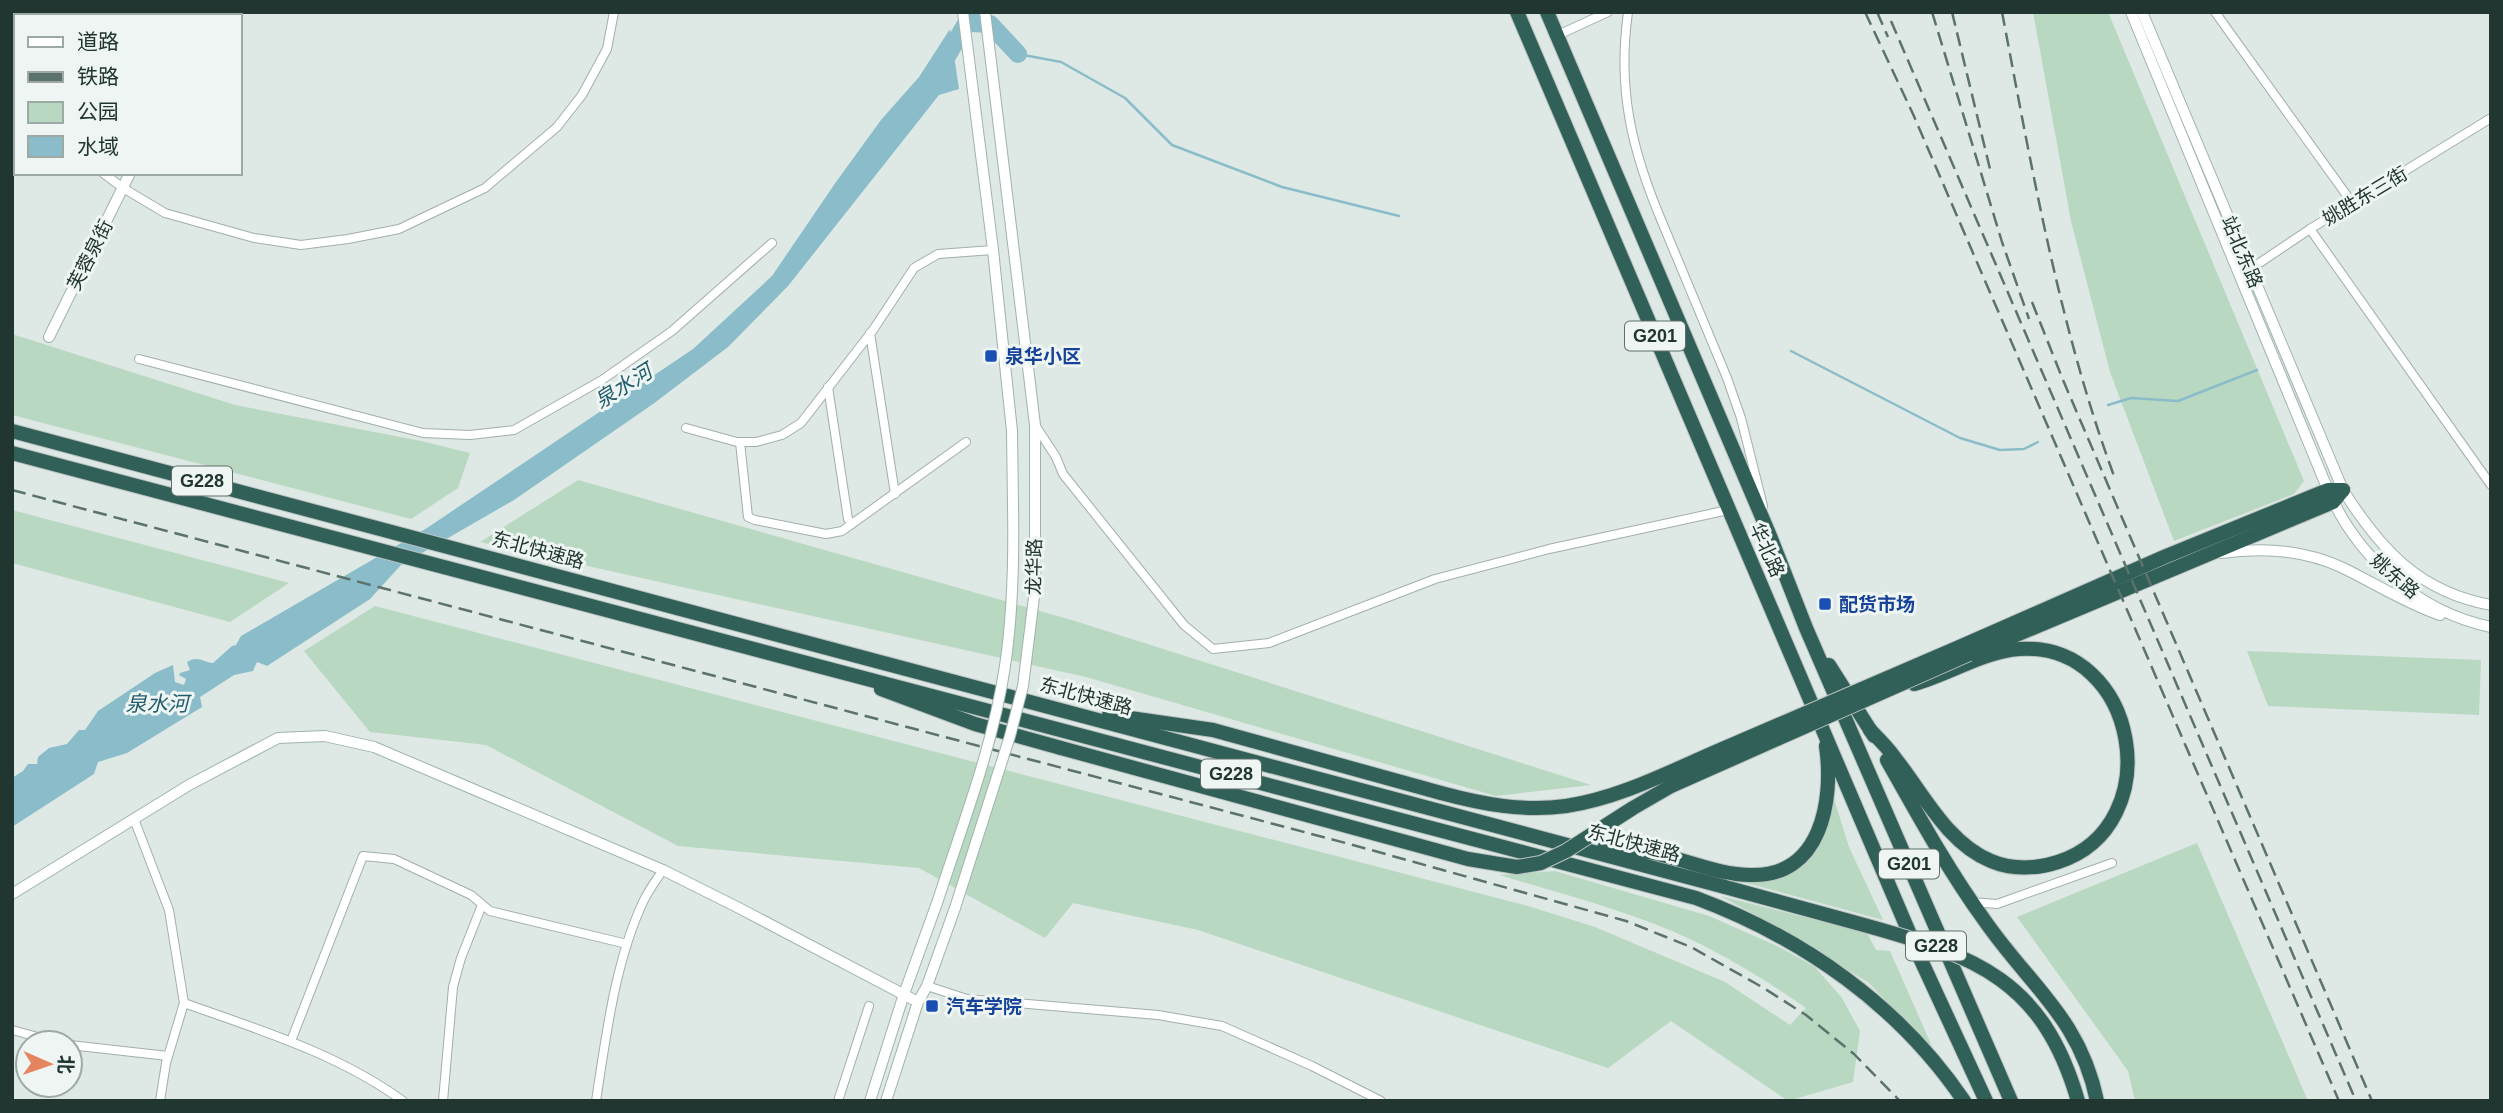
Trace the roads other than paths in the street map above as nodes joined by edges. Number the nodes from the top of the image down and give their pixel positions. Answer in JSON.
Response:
{"nodes":[{"id":1,"x":614,"y":12,"type":"edge"},
{"id":2,"x":963,"y":12,"type":"edge"},
{"id":3,"x":985,"y":12,"type":"edge"},
{"id":4,"x":1517,"y":12,"type":"edge"},
{"id":5,"x":1547,"y":12,"type":"edge"},
{"id":6,"x":1608,"y":12,"type":"edge"},
{"id":7,"x":1628,"y":12,"type":"edge"},
{"id":8,"x":2131,"y":12,"type":"edge"},
{"id":9,"x":2142,"y":12,"type":"edge"},
{"id":10,"x":2215,"y":12,"type":"edge"},
{"id":11,"x":1558,"y":35,"type":"junction"},
{"id":12,"x":2491,"y":118,"type":"edge"},
{"id":13,"x":106,"y":175,"type":"edge"},
{"id":14,"x":129,"y":175,"type":"edge"},
{"id":15,"x":123,"y":188,"type":"junction"},
{"id":16,"x":2353,"y":204,"type":"junction"},
{"id":17,"x":2311,"y":229,"type":"junction"},
{"id":18,"x":772,"y":243,"type":"dead end"},
{"id":19,"x":993,"y":250,"type":"junction"},
{"id":20,"x":2245,"y":272,"type":"junction"},
{"id":21,"x":870,"y":333,"type":"junction"},
{"id":22,"x":49,"y":337,"type":"dead end"},
{"id":23,"x":139,"y":359,"type":"dead end"},
{"id":24,"x":828,"y":387,"type":"junction"},
{"id":25,"x":1035,"y":425,"type":"junction"},
{"id":26,"x":685,"y":428,"type":"dead end"},
{"id":27,"x":12,"y":432,"type":"edge"},
{"id":28,"x":740,"y":442,"type":"junction"},
{"id":29,"x":966,"y":442,"type":"dead end"},
{"id":30,"x":12,"y":453,"type":"edge"},
{"id":31,"x":2491,"y":485,"type":"edge"},
{"id":32,"x":895,"y":494,"type":"junction"},
{"id":33,"x":2335,"y":494,"type":"junction"},
{"id":34,"x":1728,"y":510,"type":"junction"},
{"id":35,"x":852,"y":524,"type":"junction"},
{"id":36,"x":1770,"y":536,"type":"junction"},
{"id":37,"x":2198,"y":559,"type":"junction"},
{"id":38,"x":2491,"y":605,"type":"edge"},
{"id":39,"x":2465,"y":620,"type":"junction"},
{"id":40,"x":2491,"y":626,"type":"edge"},
{"id":41,"x":1805,"y":628,"type":"junction"},
{"id":42,"x":1969,"y":654,"type":"junction"},
{"id":43,"x":835,"y":670,"type":"junction"},
{"id":44,"x":1058,"y":709,"type":"junction"},
{"id":45,"x":1821,"y":724,"type":"junction"},
{"id":46,"x":1870,"y":730,"type":"junction"},
{"id":47,"x":134,"y":819,"type":"junction"},
{"id":48,"x":1575,"y":847,"type":"junction"},
{"id":49,"x":2112,"y":863,"type":"dead end"},
{"id":50,"x":663,"y":870,"type":"junction"},
{"id":51,"x":12,"y":894,"type":"edge"},
{"id":52,"x":1972,"y":902,"type":"junction"},
{"id":53,"x":482,"y":905,"type":"junction"},
{"id":54,"x":626,"y":944,"type":"junction"},
{"id":55,"x":927,"y":986,"type":"junction"},
{"id":56,"x":904,"y":994,"type":"junction"},
{"id":57,"x":918,"y":1002,"type":"junction"},
{"id":58,"x":184,"y":1003,"type":"junction"},
{"id":59,"x":869,"y":1006,"type":"dead end"},
{"id":60,"x":291,"y":1041,"type":"junction"},
{"id":61,"x":84,"y":1047,"type":"edge"},
{"id":62,"x":168,"y":1056,"type":"junction"},
{"id":63,"x":160,"y":1101,"type":"edge"},
{"id":64,"x":403,"y":1101,"type":"edge"},
{"id":65,"x":443,"y":1101,"type":"edge"},
{"id":66,"x":596,"y":1101,"type":"edge"},
{"id":67,"x":838,"y":1101,"type":"edge"},
{"id":68,"x":870,"y":1101,"type":"edge"},
{"id":69,"x":886,"y":1101,"type":"edge"},
{"id":70,"x":1381,"y":1101,"type":"edge"},
{"id":71,"x":1964,"y":1101,"type":"edge"},
{"id":72,"x":1986,"y":1101,"type":"edge"},
{"id":73,"x":2011,"y":1101,"type":"edge"},
{"id":74,"x":2078,"y":1101,"type":"edge"},
{"id":75,"x":2097,"y":1101,"type":"edge"}],
"edges":[{"from":1,"to":15,"type":"street"},
{"from":2,"to":19,"type":"street","name":"龙华路"},
{"from":3,"to":25,"type":"street","name":"龙华路"},
{"from":4,"to":34,"type":"highway","name":"华北路","number":"G201"},
{"from":5,"to":11,"type":"highway","name":"华北路","number":"G201"},
{"from":6,"to":11,"type":"street"},
{"from":7,"to":36,"type":"street","bridge":true},
{"from":8,"to":20,"type":"street","name":"站北东路"},
{"from":9,"to":20,"type":"street","name":"站北东路"},
{"from":10,"to":16,"type":"street"},
{"from":11,"to":36,"type":"highway","name":"华北路","number":"G201"},
{"from":12,"to":16,"type":"street","name":"姚胜东三街"},
{"from":13,"to":15,"type":"street"},
{"from":14,"to":15,"type":"street","name":"芙蓉泉街"},
{"from":15,"to":22,"type":"street","name":"芙蓉泉街"},
{"from":16,"to":17,"type":"street","name":"姚胜东三街"},
{"from":17,"to":20,"type":"street","name":"姚胜东三街"},
{"from":17,"to":31,"type":"street"},
{"from":18,"to":23,"type":"street"},
{"from":19,"to":21,"type":"street"},
{"from":19,"to":56,"type":"street","name":"龙华路","bridge":true},
{"from":20,"to":33,"type":"street","name":"站北东路"},
{"from":21,"to":24,"type":"street"},
{"from":21,"to":32,"type":"street"},
{"from":24,"to":28,"type":"street"},
{"from":24,"to":35,"type":"street"},
{"from":25,"to":34,"type":"street"},
{"from":25,"to":55,"type":"street","name":"龙华路","bridge":true},
{"from":26,"to":28,"type":"street"},
{"from":27,"to":44,"type":"highway","name":"东北快速路","number":"G228"},
{"from":28,"to":35,"type":"street"},
{"from":29,"to":32,"type":"street"},
{"from":30,"to":43,"type":"highway","name":"东北快速路","number":"G228"},
{"from":32,"to":35,"type":"street"},
{"from":33,"to":37,"type":"highway"},
{"from":33,"to":38,"type":"street","name":"姚东路"},
{"from":33,"to":39,"type":"street","name":"姚东路"},
{"from":33,"to":42,"type":"highway"},
{"from":34,"to":45,"type":"highway","name":"华北路","number":"G201"},
{"from":36,"to":41,"type":"highway","name":"华北路","number":"G201"},
{"from":37,"to":39,"type":"street"},
{"from":37,"to":42,"type":"highway"},
{"from":39,"to":40,"type":"street","name":"姚东路"},
{"from":41,"to":46,"type":"highway"},
{"from":41,"to":73,"type":"highway","name":"华北路","number":"G201"},
{"from":42,"to":43,"type":"highway","bridge":true},
{"from":42,"to":44,"type":"highway","bridge":true},
{"from":42,"to":46,"type":"highway"},
{"from":43,"to":71,"type":"highway","name":"东北快速路","number":"G228"},
{"from":44,"to":48,"type":"highway","name":"东北快速路","number":"G228"},
{"from":45,"to":48,"type":"highway"},
{"from":45,"to":72,"type":"highway","name":"华北路","number":"G201"},
{"from":46,"to":52,"type":"highway"},
{"from":47,"to":50,"type":"street"},
{"from":47,"to":51,"type":"street"},
{"from":47,"to":58,"type":"street"},
{"from":48,"to":74,"type":"highway","name":"东北快速路","number":"G228","bridge":true},
{"from":49,"to":52,"type":"street"},
{"from":50,"to":54,"type":"street"},
{"from":50,"to":56,"type":"street"},
{"from":52,"to":75,"type":"highway"},
{"from":53,"to":54,"type":"street"},
{"from":53,"to":60,"type":"street"},
{"from":53,"to":65,"type":"street"},
{"from":54,"to":66,"type":"street"},
{"from":55,"to":57,"type":"street","name":"龙华路"},
{"from":55,"to":70,"type":"street"},
{"from":56,"to":57,"type":"street"},
{"from":56,"to":68,"type":"street","name":"龙华路"},
{"from":57,"to":69,"type":"street","name":"龙华路"},
{"from":58,"to":60,"type":"street"},
{"from":58,"to":62,"type":"street"},
{"from":59,"to":67,"type":"street"},
{"from":60,"to":64,"type":"street"},
{"from":61,"to":62,"type":"street"},
{"from":62,"to":63,"type":"street"}]}
